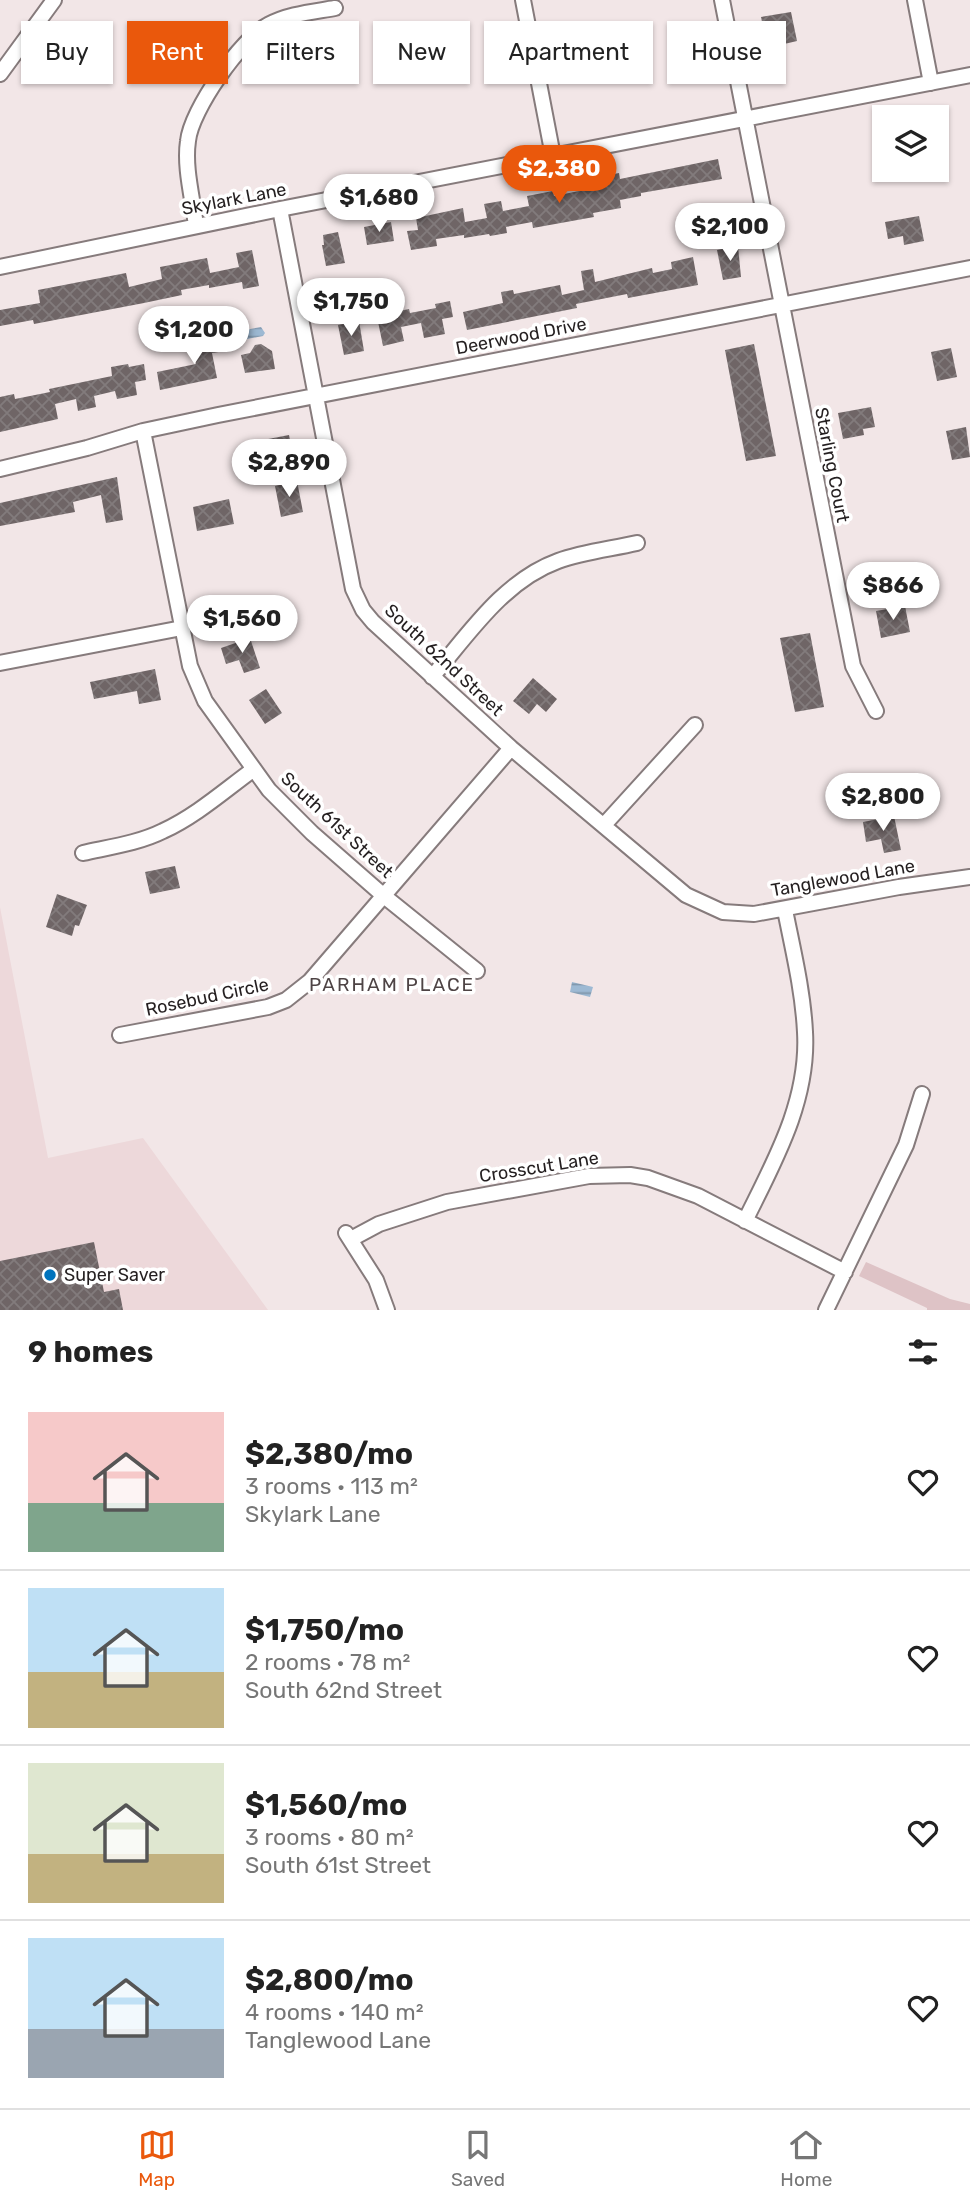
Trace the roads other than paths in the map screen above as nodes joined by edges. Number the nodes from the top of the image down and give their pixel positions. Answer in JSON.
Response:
{"nodes":[{"id":1,"x":54,"y":0,"type":"edge"},
{"id":2,"x":523,"y":0,"type":"edge"},
{"id":3,"x":722,"y":0,"type":"edge"},
{"id":4,"x":915,"y":0,"type":"edge"},
{"id":5,"x":335,"y":8,"type":"dead end"},
{"id":6,"x":0,"y":74,"type":"edge"},
{"id":7,"x":970,"y":75,"type":"edge"},
{"id":8,"x":930,"y":83,"type":"junction"},
{"id":9,"x":745,"y":119,"type":"junction"},
{"id":10,"x":553,"y":156,"type":"junction"},
{"id":11,"x":280,"y":209,"type":"junction"},
{"id":12,"x":196,"y":226,"type":"junction"},
{"id":13,"x":0,"y":267,"type":"edge"},
{"id":14,"x":970,"y":268,"type":"edge"},
{"id":15,"x":781,"y":305,"type":"junction"},
{"id":16,"x":316,"y":396,"type":"junction"},
{"id":17,"x":143,"y":431,"type":"junction"},
{"id":18,"x":0,"y":469,"type":"edge"},
{"id":19,"x":637,"y":543,"type":"dead end"},
{"id":20,"x":182,"y":628,"type":"junction"},
{"id":21,"x":0,"y":663,"type":"edge"},
{"id":22,"x":432,"y":677,"type":"junction"},
{"id":23,"x":876,"y":711,"type":"dead end"},
{"id":24,"x":695,"y":725,"type":"dead end"},
{"id":25,"x":511,"y":748,"type":"junction"},
{"id":26,"x":254,"y":769,"type":"junction"},
{"id":27,"x":604,"y":825,"type":"junction"},
{"id":28,"x":83,"y":853,"type":"dead end"},
{"id":29,"x":970,"y":877,"type":"edge"},
{"id":30,"x":384,"y":896,"type":"junction"},
{"id":31,"x":785,"y":909,"type":"junction"},
{"id":32,"x":723,"y":912,"type":"joint"},
{"id":33,"x":477,"y":971,"type":"dead end"},
{"id":34,"x":120,"y":1035,"type":"dead end"},
{"id":35,"x":922,"y":1094,"type":"dead end"},
{"id":36,"x":746,"y":1221,"type":"junction"},
{"id":37,"x":845,"y":1272,"type":"junction"},
{"id":38,"x":387,"y":1310,"type":"edge"},
{"id":39,"x":826,"y":1310,"type":"edge"}],
"edges":[{"from":1,"to":6,"type":"street"},
{"from":2,"to":10,"type":"street"},
{"from":3,"to":9,"type":"street","name":"Starling Court"},
{"from":4,"to":8,"type":"street"},
{"from":5,"to":12,"type":"street"},
{"from":7,"to":8,"type":"street","name":"Skylark Lane"},
{"from":8,"to":9,"type":"street","name":"Skylark Lane"},
{"from":9,"to":10,"type":"street","name":"Skylark Lane"},
{"from":9,"to":15,"type":"street","name":"Starling Court"},
{"from":10,"to":11,"type":"street","name":"Skylark Lane"},
{"from":11,"to":12,"type":"street","name":"Skylark Lane"},
{"from":11,"to":16,"type":"street","name":"South 62nd Street"},
{"from":12,"to":13,"type":"street","name":"Skylark Lane"},
{"from":14,"to":15,"type":"street","name":"Deerwood Drive"},
{"from":15,"to":16,"type":"street","name":"Deerwood Drive"},
{"from":15,"to":23,"type":"street","name":"Starling Court"},
{"from":16,"to":17,"type":"street","name":"Deerwood Drive"},
{"from":16,"to":22,"type":"street","name":"South 62nd Street"},
{"from":17,"to":18,"type":"street","name":"Deerwood Drive"},
{"from":17,"to":20,"type":"street","name":"South 61st Street"},
{"from":19,"to":22,"type":"street"},
{"from":20,"to":21,"type":"street"},
{"from":20,"to":26,"type":"street","name":"South 61st Street"},
{"from":22,"to":25,"type":"street","name":"South 62nd Street"},
{"from":24,"to":27,"type":"street"},
{"from":25,"to":27,"type":"street","name":"South 62nd Street"},
{"from":25,"to":30,"type":"street","name":"Rosebud Circle"},
{"from":26,"to":28,"type":"street"},
{"from":26,"to":30,"type":"street","name":"South 61st Street"},
{"from":27,"to":32,"type":"street","name":"South 62nd Street"},
{"from":29,"to":31,"type":"street","name":"Tanglewood Lane"},
{"from":30,"to":33,"type":"street","name":"South 61st Street"},
{"from":30,"to":34,"type":"street","name":"Rosebud Circle"},
{"from":31,"to":32,"type":"street","name":"Tanglewood Lane"},
{"from":31,"to":36,"type":"street"},
{"from":35,"to":37,"type":"street"},
{"from":36,"to":37,"type":"street","name":"Crosscut Lane"},
{"from":36,"to":38,"type":"street","name":"Crosscut Lane"},
{"from":37,"to":39,"type":"street"}]}
